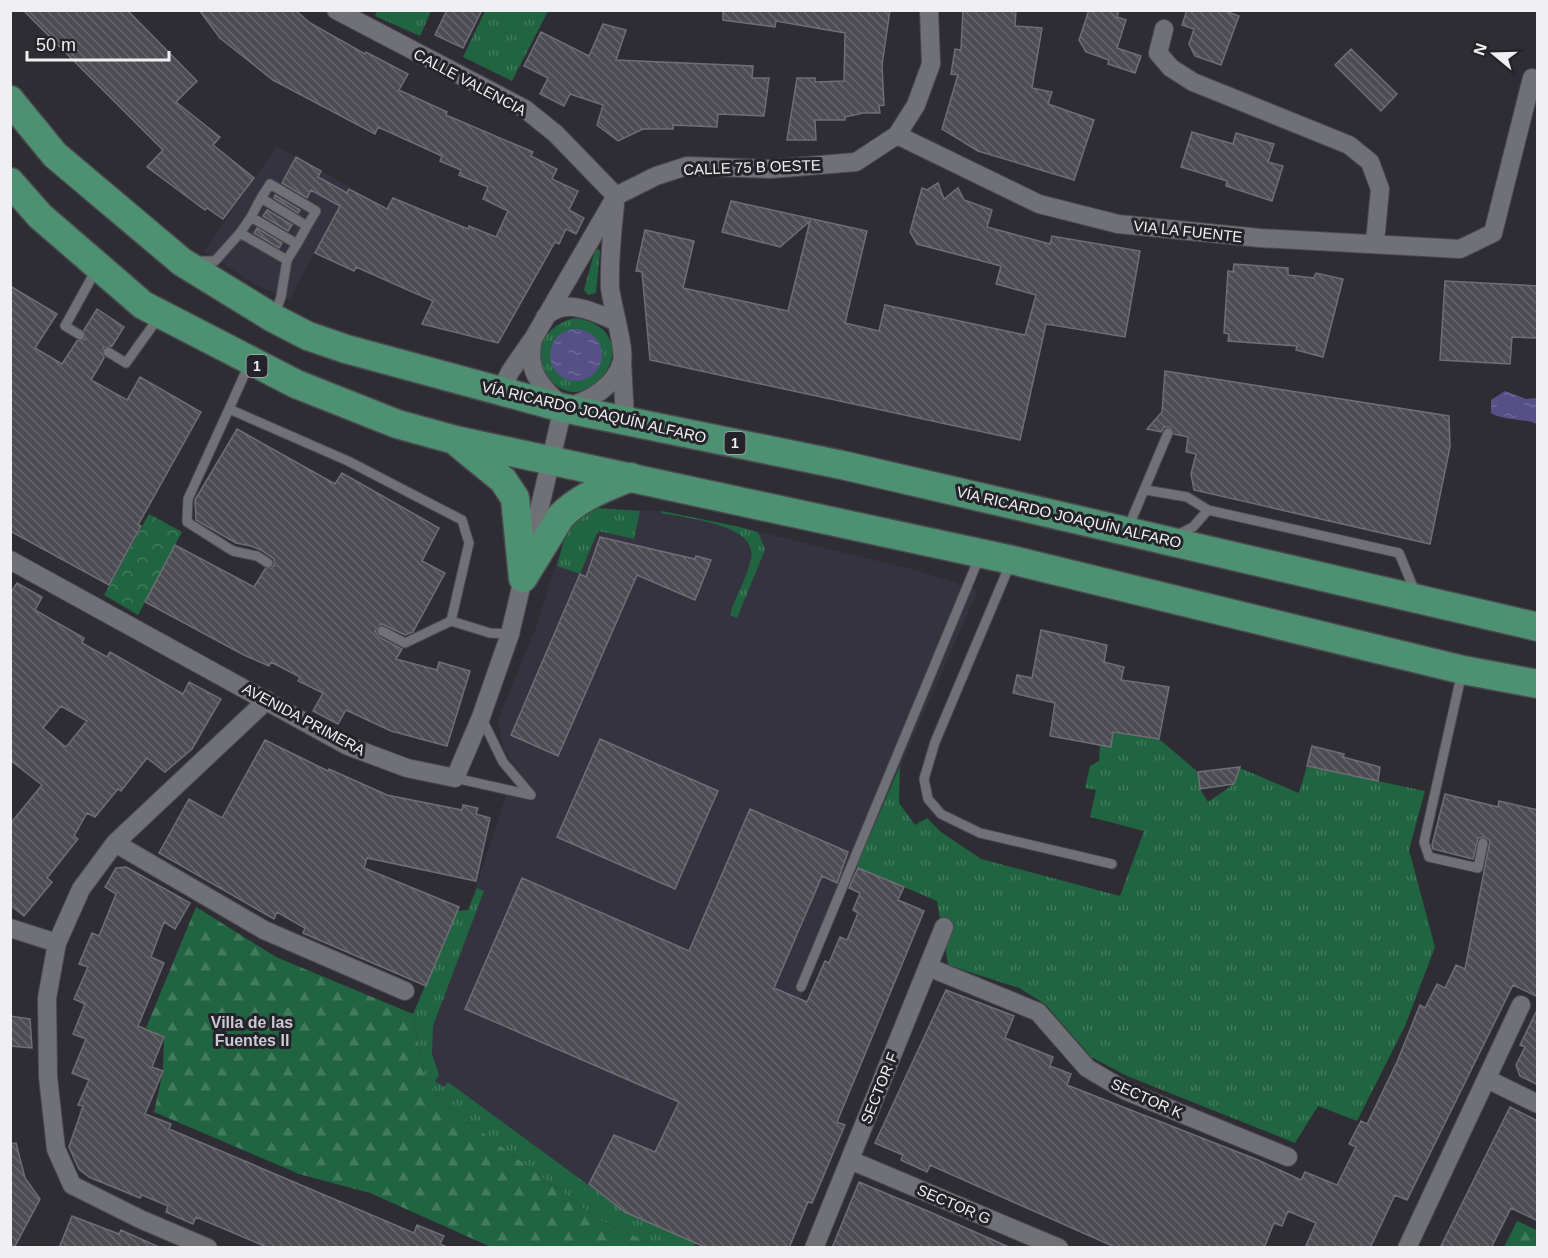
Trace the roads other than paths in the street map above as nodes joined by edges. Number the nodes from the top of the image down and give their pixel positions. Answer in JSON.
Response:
{"nodes":[{"id":1,"x":336,"y":10,"type":"edge"},
{"id":2,"x":929,"y":10,"type":"edge"},
{"id":3,"x":1164,"y":29,"type":"dead end"},
{"id":4,"x":1532,"y":78,"type":"dead end"},
{"id":5,"x":10,"y":100,"type":"edge"},
{"id":6,"x":897,"y":135,"type":"junction"},
{"id":7,"x":10,"y":182,"type":"edge"},
{"id":8,"x":616,"y":196,"type":"junction"},
{"id":9,"x":261,"y":198,"type":"junction"},
{"id":10,"x":251,"y":217,"type":"junction"},
{"id":11,"x":307,"y":226,"type":"junction"},
{"id":12,"x":240,"y":233,"type":"junction"},
{"id":13,"x":1375,"y":242,"type":"junction"},
{"id":14,"x":297,"y":244,"type":"junction"},
{"id":15,"x":287,"y":260,"type":"junction"},
{"id":16,"x":182,"y":262,"type":"junction"},
{"id":17,"x":98,"y":266,"type":"junction"},
{"id":18,"x":161,"y":315,"type":"junction"},
{"id":19,"x":273,"y":318,"type":"junction"},
{"id":20,"x":542,"y":320,"type":"junction"},
{"id":21,"x":615,"y":321,"type":"junction"},
{"id":22,"x":80,"y":335,"type":"dead end"},
{"id":23,"x":533,"y":339,"type":"junction"},
{"id":24,"x":108,"y":352,"type":"dead end"},
{"id":25,"x":622,"y":360,"type":"junction"},
{"id":26,"x":250,"y":362,"type":"junction"},
{"id":27,"x":500,"y":392,"type":"junction"},
{"id":28,"x":563,"y":408,"type":"junction"},
{"id":29,"x":229,"y":409,"type":"junction"},
{"id":30,"x":625,"y":422,"type":"junction"},
{"id":31,"x":1168,"y":433,"type":"dead end"},
{"id":32,"x":455,"y":440,"type":"junction"},
{"id":33,"x":551,"y":461,"type":"junction"},
{"id":34,"x":631,"y":477,"type":"junction"},
{"id":35,"x":1146,"y":490,"type":"junction"},
{"id":36,"x":1208,"y":510,"type":"junction"},
{"id":37,"x":1127,"y":530,"type":"junction"},
{"id":38,"x":1169,"y":540,"type":"junction"},
{"id":39,"x":981,"y":553,"type":"junction"},
{"id":40,"x":10,"y":560,"type":"edge"},
{"id":41,"x":1012,"y":560,"type":"junction"},
{"id":42,"x":268,"y":563,"type":"dead end"},
{"id":43,"x":523,"y":578,"type":"junction"},
{"id":44,"x":1418,"y":598,"type":"junction"},
{"id":45,"x":451,"y":621,"type":"junction"},
{"id":46,"x":1538,"y":627,"type":"edge"},
{"id":47,"x":382,"y":631,"type":"dead end"},
{"id":48,"x":510,"y":634,"type":"junction"},
{"id":49,"x":1463,"y":670,"type":"junction"},
{"id":50,"x":1538,"y":684,"type":"edge"},
{"id":51,"x":267,"y":700,"type":"junction"},
{"id":52,"x":481,"y":717,"type":"junction"},
{"id":53,"x":455,"y":778,"type":"junction"},
{"id":54,"x":115,"y":843,"type":"junction"},
{"id":55,"x":1483,"y":843,"type":"dead end"},
{"id":56,"x":1112,"y":864,"type":"dead end"},
{"id":57,"x":944,"y":927,"type":"dead end"},
{"id":58,"x":10,"y":928,"type":"edge"},
{"id":59,"x":57,"y":943,"type":"junction"},
{"id":60,"x":928,"y":967,"type":"junction"},
{"id":61,"x":801,"y":987,"type":"dead end"},
{"id":62,"x":405,"y":991,"type":"dead end"},
{"id":63,"x":1521,"y":1005,"type":"dead end"},
{"id":64,"x":1487,"y":1079,"type":"junction"},
{"id":65,"x":1538,"y":1104,"type":"edge"},
{"id":66,"x":1288,"y":1157,"type":"dead end"},
{"id":67,"x":850,"y":1160,"type":"junction"},
{"id":68,"x":208,"y":1248,"type":"edge"},
{"id":69,"x":814,"y":1248,"type":"edge"},
{"id":70,"x":1059,"y":1248,"type":"edge"},
{"id":71,"x":1407,"y":1248,"type":"edge"}],
"edges":[{"from":1,"to":8,"type":"street","name":"CALLE VALENCIA"},
{"from":2,"to":6,"type":"street","name":"CALLE 75 B OESTE"},
{"from":3,"to":13,"type":"street"},
{"from":4,"to":13,"type":"street","name":"VIA LA FUENTE"},
{"from":5,"to":16,"type":"main road","name":"VÍA RICARDO JOAQUÍN ALFARO","number":"1"},
{"from":6,"to":8,"type":"street","name":"CALLE 75 B OESTE"},
{"from":6,"to":13,"type":"street","name":"VIA LA FUENTE"},
{"from":7,"to":17,"type":"main road","number":"1"},
{"from":8,"to":20,"type":"street"},
{"from":8,"to":21,"type":"street"},
{"from":9,"to":10,"type":"lane"},
{"from":9,"to":11,"type":"lane"},
{"from":9,"to":11,"type":"lane"},
{"from":10,"to":12,"type":"lane"},
{"from":10,"to":14,"type":"lane"},
{"from":11,"to":14,"type":"lane"},
{"from":12,"to":15,"type":"lane"},
{"from":12,"to":16,"type":"lane"},
{"from":14,"to":15,"type":"lane"},
{"from":15,"to":19,"type":"lane"},
{"from":16,"to":19,"type":"main road","name":"VÍA RICARDO JOAQUÍN ALFARO","number":"1"},
{"from":17,"to":18,"type":"main road","number":"1"},
{"from":17,"to":22,"type":"lane"},
{"from":18,"to":24,"type":"lane"},
{"from":18,"to":26,"type":"main road","number":"1"},
{"from":19,"to":27,"type":"main road","name":"VÍA RICARDO JOAQUÍN ALFARO","number":"1"},
{"from":20,"to":21,"type":"street"},
{"from":20,"to":23,"type":"street"},
{"from":21,"to":25,"type":"street"},
{"from":23,"to":27,"type":"street"},
{"from":23,"to":28,"type":"street"},
{"from":25,"to":28,"type":"street"},
{"from":25,"to":30,"type":"street"},
{"from":26,"to":29,"type":"lane"},
{"from":26,"to":32,"type":"main road","number":"1"},
{"from":27,"to":28,"type":"main road","name":"VÍA RICARDO JOAQUÍN ALFARO","number":"1"},
{"from":28,"to":30,"type":"main road","name":"VÍA RICARDO JOAQUÍN ALFARO","number":"1"},
{"from":28,"to":33,"type":"street"},
{"from":29,"to":42,"type":"lane"},
{"from":29,"to":45,"type":"lane"},
{"from":30,"to":37,"type":"main road","name":"VÍA RICARDO JOAQUÍN ALFARO","number":"1"},
{"from":31,"to":35,"type":"lane"},
{"from":32,"to":33,"type":"main road","number":"1"},
{"from":32,"to":43,"type":"main road"},
{"from":33,"to":34,"type":"main road","number":"1"},
{"from":33,"to":43,"type":"street"},
{"from":34,"to":39,"type":"main road","number":"1"},
{"from":34,"to":43,"type":"main road"},
{"from":35,"to":36,"type":"lane"},
{"from":35,"to":37,"type":"lane"},
{"from":36,"to":38,"type":"lane"},
{"from":36,"to":44,"type":"lane"},
{"from":37,"to":38,"type":"main road","name":"VÍA RICARDO JOAQUÍN ALFARO","number":"1"},
{"from":38,"to":44,"type":"main road","name":"VÍA RICARDO JOAQUÍN ALFARO","number":"1"},
{"from":39,"to":41,"type":"main road","number":"1"},
{"from":39,"to":61,"type":"lane"},
{"from":40,"to":51,"type":"street","name":"AVENIDA PRIMERA"},
{"from":41,"to":49,"type":"main road","number":"1"},
{"from":41,"to":56,"type":"lane"},
{"from":43,"to":48,"type":"street"},
{"from":44,"to":46,"type":"main road","name":"VÍA RICARDO JOAQUÍN ALFARO","number":"1"},
{"from":45,"to":47,"type":"lane"},
{"from":45,"to":48,"type":"lane"},
{"from":48,"to":52,"type":"street"},
{"from":49,"to":50,"type":"main road","number":"1"},
{"from":49,"to":55,"type":"lane"},
{"from":51,"to":53,"type":"street","name":"AVENIDA PRIMERA"},
{"from":51,"to":54,"type":"street"},
{"from":52,"to":53,"type":"street"},
{"from":52,"to":53,"type":"lane"},
{"from":54,"to":59,"type":"street"},
{"from":54,"to":62,"type":"street"},
{"from":57,"to":60,"type":"street","name":"SECTOR F"},
{"from":58,"to":59,"type":"street"},
{"from":59,"to":68,"type":"street"},
{"from":60,"to":66,"type":"street","name":"SECTOR K"},
{"from":60,"to":67,"type":"street","name":"SECTOR F"},
{"from":63,"to":64,"type":"street"},
{"from":64,"to":65,"type":"street"},
{"from":64,"to":71,"type":"street"},
{"from":67,"to":69,"type":"street","name":"SECTOR F"},
{"from":67,"to":70,"type":"street","name":"SECTOR G"}]}
